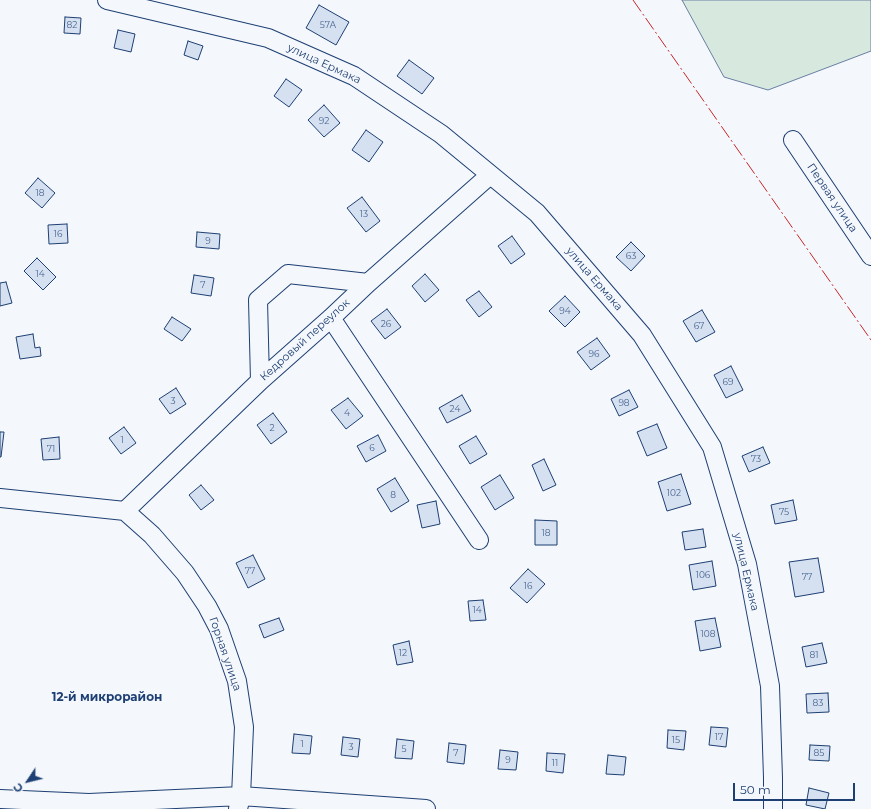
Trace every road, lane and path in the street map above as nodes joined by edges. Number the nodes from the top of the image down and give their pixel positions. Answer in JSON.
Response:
{"nodes":[{"id":1,"x":107,"y":0,"type":"edge"},
{"id":2,"x":792,"y":140,"type":"dead end"},
{"id":3,"x":490,"y":175,"type":"junction"},
{"id":4,"x":871,"y":256,"type":"edge"},
{"id":5,"x":368,"y":283,"type":"junction"},
{"id":6,"x":331,"y":318,"type":"junction"},
{"id":7,"x":260,"y":381,"type":"junction"},
{"id":8,"x":0,"y":498,"type":"edge"},
{"id":9,"x":124,"y":511,"type":"junction"},
{"id":10,"x":479,"y":540,"type":"dead end"},
{"id":11,"x":0,"y":799,"type":"edge"},
{"id":12,"x":240,"y":803,"type":"edge"},
{"id":13,"x":426,"y":809,"type":"edge"},
{"id":14,"x":773,"y":809,"type":"edge"}],
"edges":[{"from":1,"to":3,"type":"street","name":"улица Ермака"},
{"from":2,"to":4,"type":"street","name":"Первая улица"},
{"from":3,"to":5,"type":"street","name":"Кедровый переулок"},
{"from":3,"to":14,"type":"street","name":"улица Ермака"},
{"from":5,"to":6,"type":"street","name":"Кедровый переулок"},
{"from":5,"to":7,"type":"street"},
{"from":6,"to":7,"type":"street","name":"Кедровый переулок"},
{"from":6,"to":10,"type":"street"},
{"from":7,"to":9,"type":"street","name":"Кедровый переулок"},
{"from":8,"to":9,"type":"street"},
{"from":9,"to":12,"type":"street","name":"Горная улица"},
{"from":11,"to":12,"type":"street"},
{"from":12,"to":13,"type":"street"}]}
